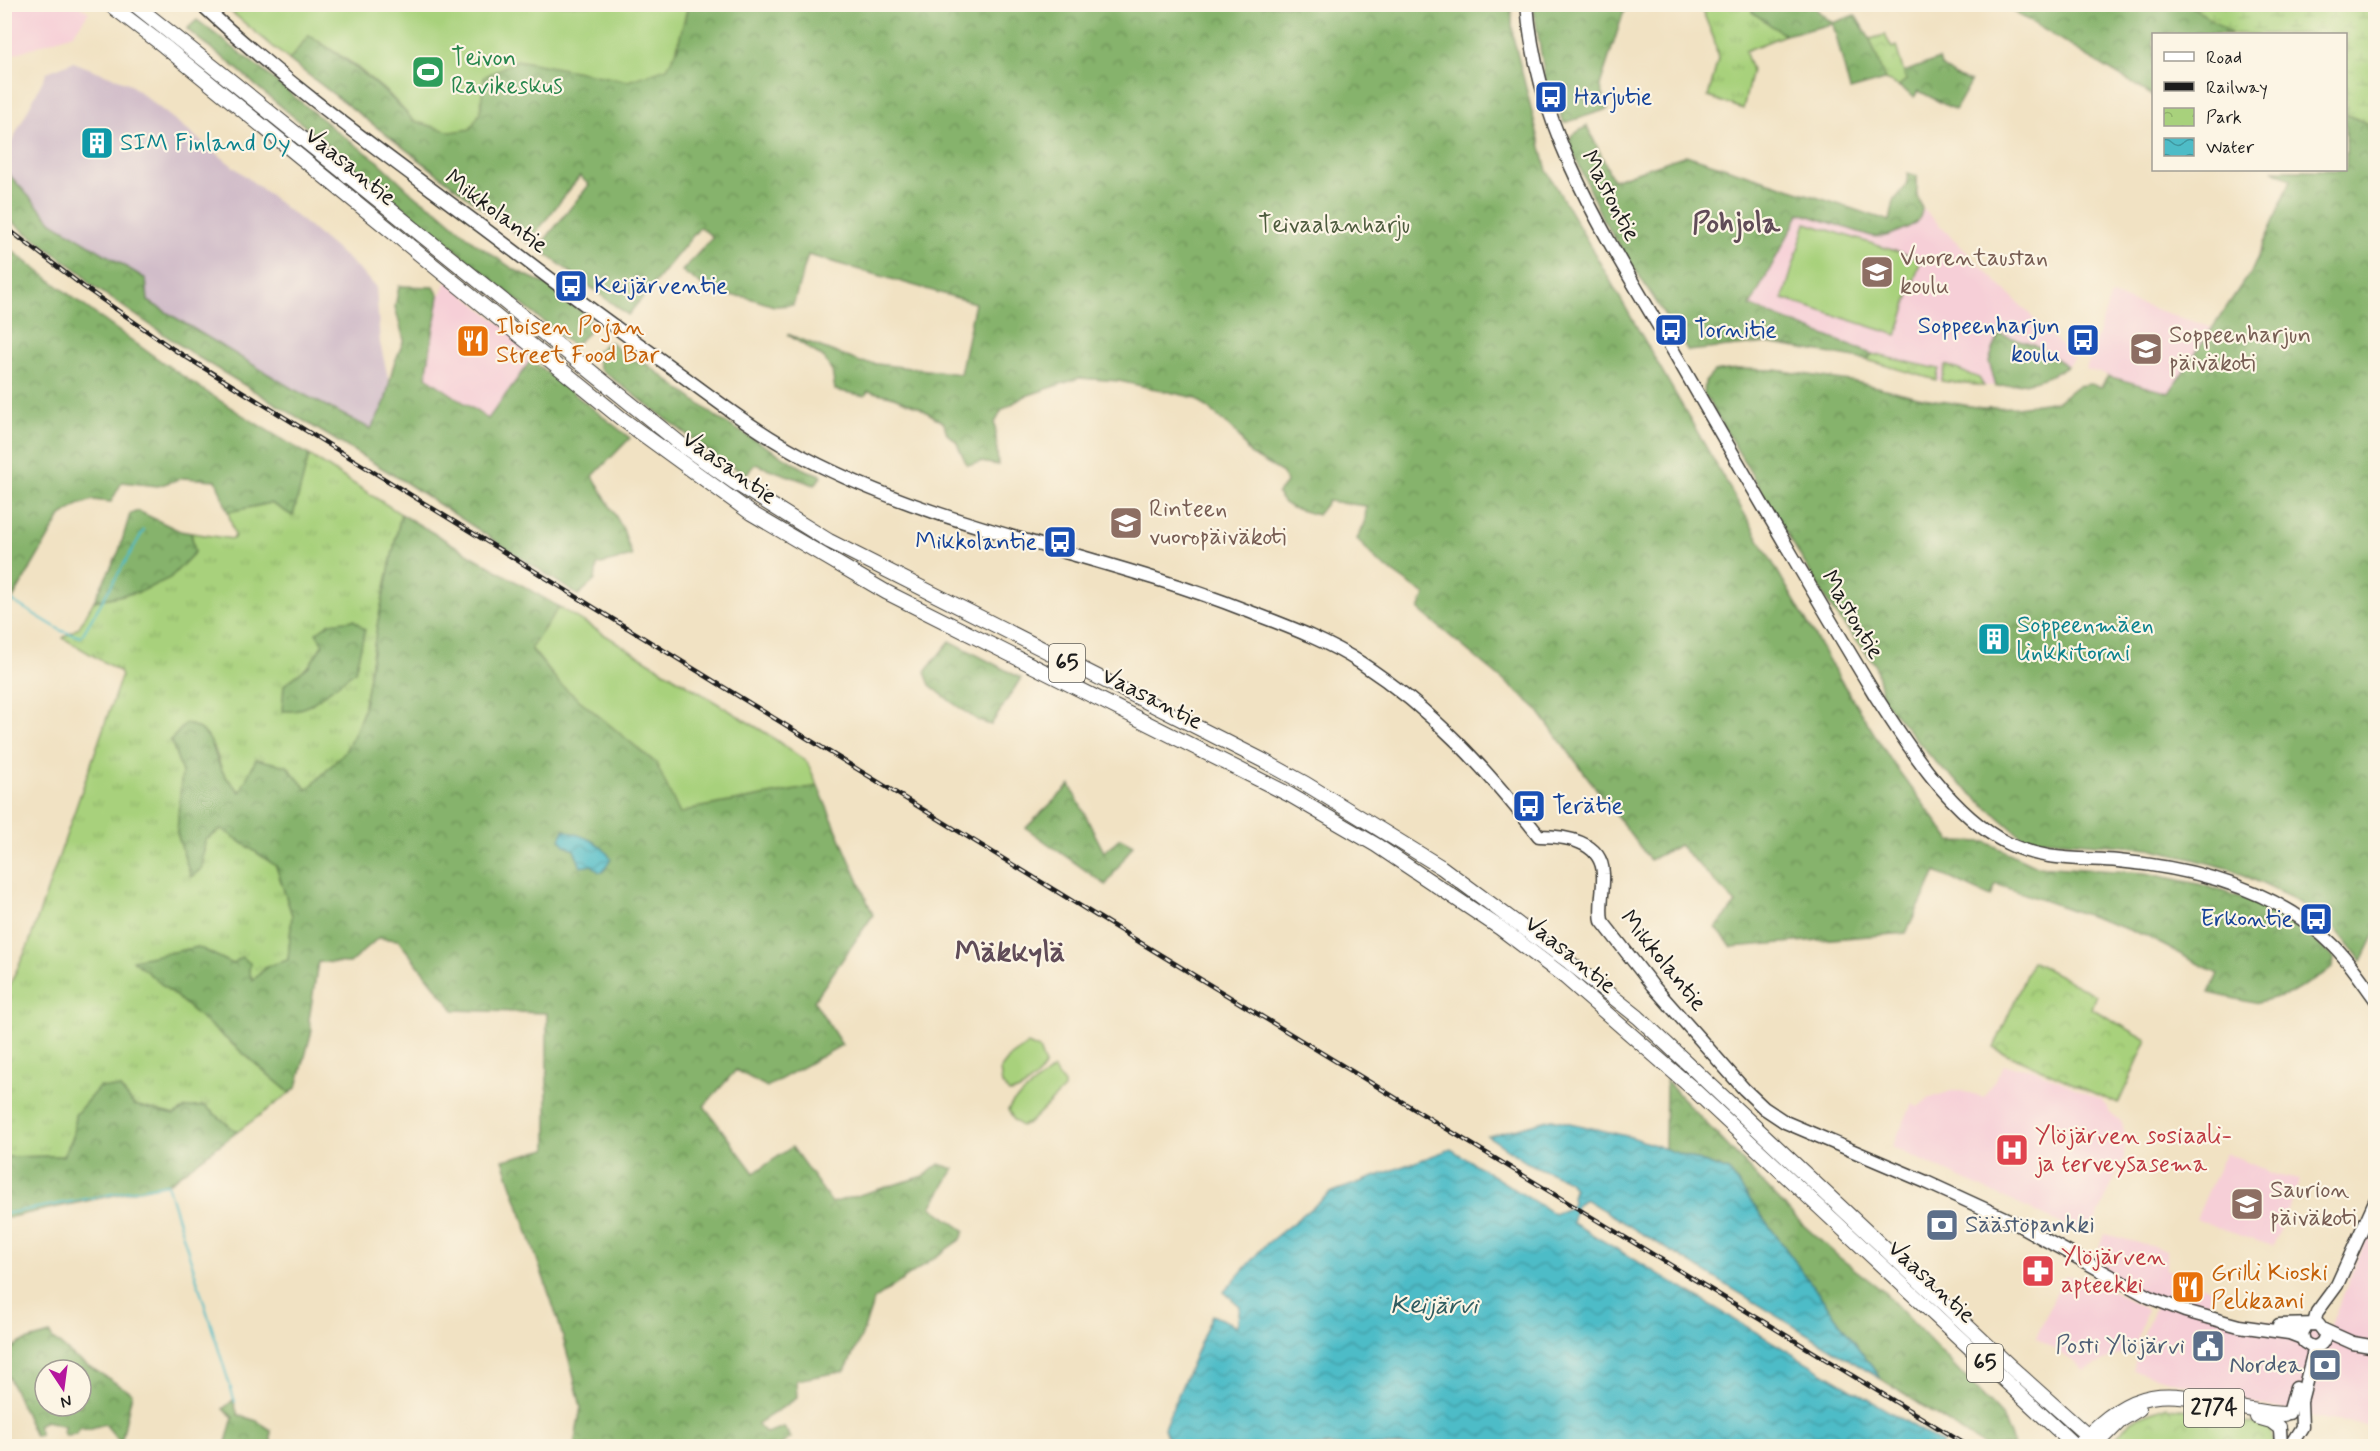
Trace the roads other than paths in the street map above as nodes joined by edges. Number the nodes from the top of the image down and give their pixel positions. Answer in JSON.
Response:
{"nodes":[{"id":1,"x":109,"y":4,"type":"edge"},
{"id":2,"x":134,"y":4,"type":"edge"},
{"id":3,"x":201,"y":4,"type":"edge"},
{"id":4,"x":1527,"y":4,"type":"edge"},
{"id":5,"x":2376,"y":1000,"type":"edge"},
{"id":6,"x":2376,"y":1199,"type":"edge"},
{"id":7,"x":2313,"y":1334,"type":"junction"},
{"id":8,"x":2376,"y":1347,"type":"edge"},
{"id":9,"x":2301,"y":1418,"type":"junction"},
{"id":10,"x":2283,"y":1421,"type":"junction"},
{"id":11,"x":2296,"y":1435,"type":"junction"},
{"id":12,"x":2095,"y":1443,"type":"edge"},
{"id":13,"x":2076,"y":1446,"type":"edge"},
{"id":14,"x":2281,"y":1446,"type":"edge"},
{"id":15,"x":2290,"y":1446,"type":"edge"}],
"edges":[{"from":1,"to":13,"type":"highway","name":"Vaasantie","number":"65"},
{"from":2,"to":12,"type":"highway","name":"Vaasantie","number":"65"},
{"from":3,"to":7,"type":"main road","name":"Mikkolantie"},
{"from":4,"to":5,"type":"main road","name":"Mastontie"},
{"from":6,"to":7,"type":"main road"},
{"from":7,"to":8,"type":"main road","name":"Mikkolantie"},
{"from":7,"to":9,"type":"main road"},
{"from":7,"to":10,"type":"main road","number":"2774"},
{"from":9,"to":10,"type":"main road"},
{"from":9,"to":11,"type":"main road"},
{"from":10,"to":11,"type":"main road"},
{"from":10,"to":12,"type":"highway","number":"2774"},
{"from":10,"to":14,"type":"main road","number":"2774"},
{"from":11,"to":15,"type":"main road"},
{"from":12,"to":13,"type":"highway","number":"2774"}]}
